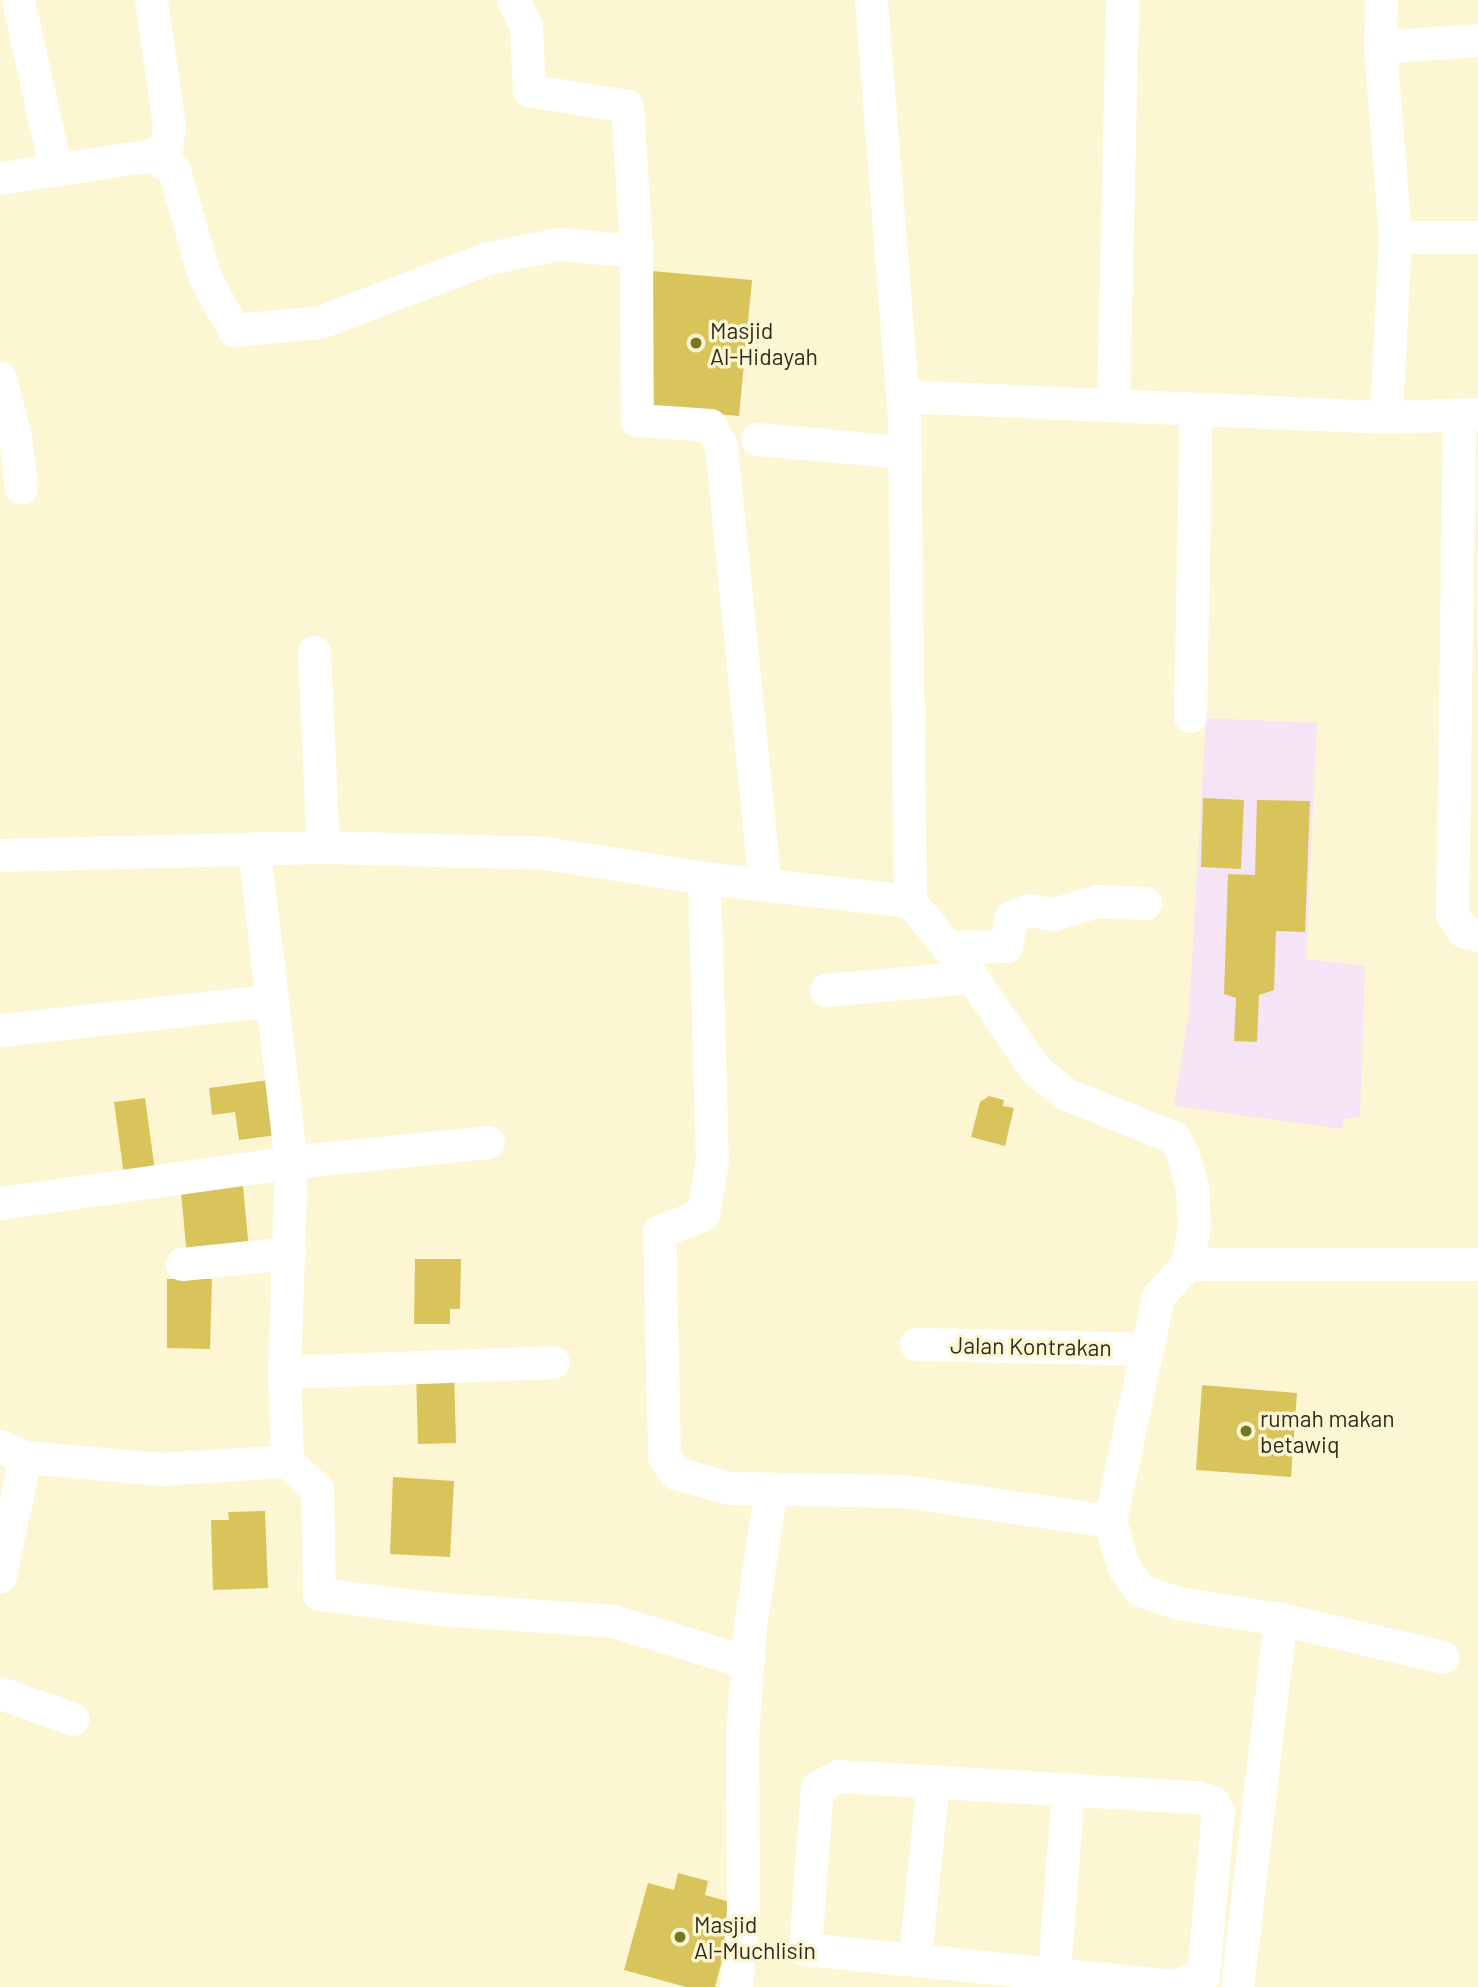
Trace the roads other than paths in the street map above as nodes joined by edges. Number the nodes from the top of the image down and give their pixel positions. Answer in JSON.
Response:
{"nodes":[{"id":1,"x":9,"y":0,"type":"edge"},
{"id":2,"x":18,"y":0,"type":"edge"},
{"id":3,"x":151,"y":0,"type":"edge"},
{"id":4,"x":513,"y":0,"type":"edge"},
{"id":5,"x":871,"y":0,"type":"edge"},
{"id":6,"x":1122,"y":0,"type":"edge"},
{"id":7,"x":1381,"y":0,"type":"edge"},
{"id":8,"x":0,"y":2,"type":"edge"},
{"id":9,"x":1478,"y":40,"type":"edge"},
{"id":10,"x":1380,"y":47,"type":"junction"},
{"id":11,"x":152,"y":155,"type":"junction"},
{"id":12,"x":56,"y":170,"type":"junction"},
{"id":13,"x":0,"y":178,"type":"edge"},
{"id":14,"x":1395,"y":237,"type":"junction"},
{"id":15,"x":1478,"y":237,"type":"edge"},
{"id":16,"x":636,"y":251,"type":"junction"},
{"id":17,"x":0,"y":377,"type":"edge"},
{"id":18,"x":902,"y":396,"type":"junction"},
{"id":19,"x":1113,"y":404,"type":"junction"},
{"id":20,"x":1196,"y":410,"type":"junction"},
{"id":21,"x":1469,"y":416,"type":"edge"},
{"id":22,"x":1386,"y":417,"type":"junction"},
{"id":23,"x":757,"y":439,"type":"dead end"},
{"id":24,"x":904,"y":452,"type":"junction"},
{"id":25,"x":21,"y":488,"type":"dead end"},
{"id":26,"x":314,"y":652,"type":"dead end"},
{"id":27,"x":1190,"y":716,"type":"dead end"},
{"id":28,"x":323,"y":847,"type":"junction"},
{"id":29,"x":254,"y":848,"type":"junction"},
{"id":30,"x":0,"y":855,"type":"edge"},
{"id":31,"x":704,"y":878,"type":"junction"},
{"id":32,"x":765,"y":884,"type":"junction"},
{"id":33,"x":910,"y":901,"type":"junction"},
{"id":34,"x":1145,"y":903,"type":"dead end"},
{"id":35,"x":1478,"y":935,"type":"edge"},
{"id":36,"x":947,"y":947,"type":"junction"},
{"id":37,"x":972,"y":977,"type":"junction"},
{"id":38,"x":826,"y":990,"type":"dead end"},
{"id":39,"x":270,"y":1001,"type":"junction"},
{"id":40,"x":0,"y":1030,"type":"edge"},
{"id":41,"x":488,"y":1142,"type":"dead end"},
{"id":42,"x":291,"y":1162,"type":"junction"},
{"id":43,"x":0,"y":1203,"type":"edge"},
{"id":44,"x":289,"y":1253,"type":"junction"},
{"id":45,"x":182,"y":1264,"type":"dead end"},
{"id":46,"x":1187,"y":1264,"type":"junction"},
{"id":47,"x":1478,"y":1264,"type":"edge"},
{"id":48,"x":916,"y":1343,"type":"dead end"},
{"id":49,"x":1147,"y":1349,"type":"junction"},
{"id":50,"x":553,"y":1362,"type":"dead end"},
{"id":51,"x":285,"y":1373,"type":"junction"},
{"id":52,"x":13,"y":1452,"type":"edge"},
{"id":53,"x":287,"y":1461,"type":"junction"},
{"id":54,"x":771,"y":1489,"type":"junction"},
{"id":55,"x":1110,"y":1521,"type":"junction"},
{"id":56,"x":0,"y":1576,"type":"edge"},
{"id":57,"x":1280,"y":1619,"type":"junction"},
{"id":58,"x":1443,"y":1657,"type":"dead end"},
{"id":59,"x":747,"y":1662,"type":"junction"},
{"id":60,"x":0,"y":1693,"type":"edge"},
{"id":61,"x":73,"y":1719,"type":"dead end"},
{"id":62,"x":933,"y":1781,"type":"junction"},
{"id":63,"x":1068,"y":1789,"type":"junction"},
{"id":64,"x":1211,"y":1867,"type":"junction"},
{"id":65,"x":1254,"y":1869,"type":"junction"},
{"id":66,"x":915,"y":1957,"type":"junction"},
{"id":67,"x":1054,"y":1972,"type":"junction"},
{"id":68,"x":736,"y":1987,"type":"edge"},
{"id":69,"x":1237,"y":1987,"type":"edge"}],
"edges":[{"from":1,"to":8,"type":"street"},
{"from":2,"to":12,"type":"street"},
{"from":3,"to":11,"type":"street"},
{"from":4,"to":16,"type":"street"},
{"from":5,"to":18,"type":"street"},
{"from":6,"to":19,"type":"street"},
{"from":7,"to":10,"type":"street"},
{"from":9,"to":10,"type":"street"},
{"from":10,"to":14,"type":"street"},
{"from":11,"to":12,"type":"street"},
{"from":11,"to":16,"type":"street"},
{"from":12,"to":13,"type":"street"},
{"from":14,"to":15,"type":"street"},
{"from":14,"to":22,"type":"street"},
{"from":16,"to":32,"type":"street"},
{"from":17,"to":25,"type":"street"},
{"from":18,"to":19,"type":"street"},
{"from":18,"to":24,"type":"street"},
{"from":19,"to":20,"type":"street"},
{"from":20,"to":22,"type":"street"},
{"from":20,"to":27,"type":"street"},
{"from":21,"to":22,"type":"street"},
{"from":21,"to":35,"type":"street"},
{"from":23,"to":24,"type":"street"},
{"from":24,"to":33,"type":"street"},
{"from":26,"to":28,"type":"street"},
{"from":28,"to":29,"type":"street"},
{"from":28,"to":31,"type":"street"},
{"from":29,"to":30,"type":"street"},
{"from":29,"to":39,"type":"street"},
{"from":31,"to":32,"type":"street"},
{"from":31,"to":54,"type":"street"},
{"from":32,"to":33,"type":"street"},
{"from":33,"to":36,"type":"street"},
{"from":34,"to":36,"type":"street"},
{"from":36,"to":37,"type":"street"},
{"from":37,"to":38,"type":"street"},
{"from":37,"to":46,"type":"street"},
{"from":39,"to":40,"type":"street"},
{"from":39,"to":42,"type":"street"},
{"from":41,"to":42,"type":"street"},
{"from":42,"to":43,"type":"street"},
{"from":42,"to":44,"type":"street"},
{"from":44,"to":45,"type":"street"},
{"from":44,"to":51,"type":"street"},
{"from":46,"to":47,"type":"street"},
{"from":46,"to":49,"type":"street"},
{"from":48,"to":49,"type":"street","name":"Jalan Kontrakan"},
{"from":49,"to":55,"type":"street"},
{"from":50,"to":51,"type":"street"},
{"from":51,"to":53,"type":"street"},
{"from":52,"to":53,"type":"street"},
{"from":52,"to":56,"type":"street"},
{"from":53,"to":59,"type":"street"},
{"from":54,"to":55,"type":"street"},
{"from":54,"to":59,"type":"street"},
{"from":55,"to":57,"type":"street"},
{"from":57,"to":58,"type":"street"},
{"from":57,"to":65,"type":"street"},
{"from":59,"to":68,"type":"street"},
{"from":60,"to":61,"type":"street"},
{"from":62,"to":63,"type":"street"},
{"from":62,"to":66,"type":"street"},
{"from":62,"to":66,"type":"street"},
{"from":63,"to":64,"type":"street"},
{"from":63,"to":67,"type":"street"},
{"from":64,"to":65,"type":"street"},
{"from":64,"to":67,"type":"street"},
{"from":65,"to":69,"type":"street"},
{"from":66,"to":67,"type":"street"}]}
